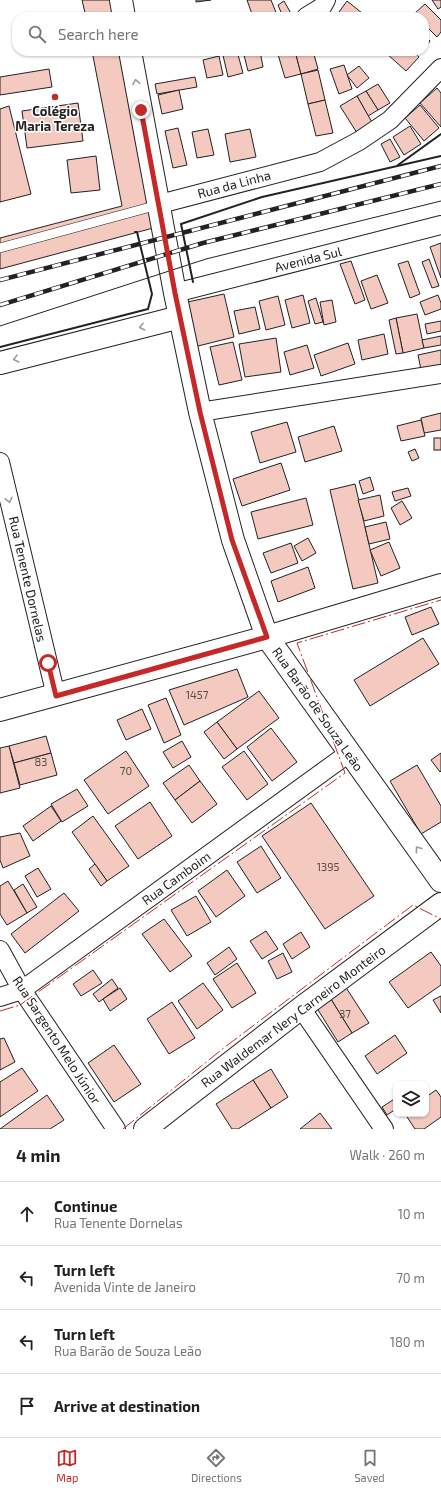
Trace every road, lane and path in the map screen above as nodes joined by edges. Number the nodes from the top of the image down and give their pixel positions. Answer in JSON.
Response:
{"nodes":[{"id":1,"x":121,"y":0,"type":"edge"},
{"id":2,"x":326,"y":0,"type":"edge"},
{"id":3,"x":123,"y":12,"type":"edge"},
{"id":4,"x":314,"y":12,"type":"edge"},
{"id":5,"x":131,"y":56,"type":"edge"},
{"id":6,"x":441,"y":68,"type":"edge"},
{"id":7,"x":160,"y":204,"type":"junction"},
{"id":8,"x":441,"y":225,"type":"edge"},
{"id":9,"x":0,"y":248,"type":"edge"},
{"id":10,"x":175,"y":293,"type":"junction"},
{"id":11,"x":180,"y":318,"type":"junction"},
{"id":12,"x":0,"y":363,"type":"edge"},
{"id":13,"x":441,"y":374,"type":"edge"},
{"id":14,"x":200,"y":412,"type":"junction"},
{"id":15,"x":0,"y":462,"type":"edge"},
{"id":16,"x":441,"y":585,"type":"edge"},
{"id":17,"x":267,"y":637,"type":"junction"},
{"id":18,"x":56,"y":696,"type":"junction"},
{"id":19,"x":0,"y":710,"type":"edge"},
{"id":20,"x":350,"y":753,"type":"junction"},
{"id":21,"x":441,"y":881,"type":"edge"},
{"id":22,"x":441,"y":904,"type":"edge"},
{"id":23,"x":0,"y":950,"type":"edge"},
{"id":24,"x":22,"y":990,"type":"junction"},
{"id":25,"x":0,"y":997,"type":"edge"},
{"id":26,"x":301,"y":1008,"type":"junction"},
{"id":27,"x":116,"y":1129,"type":"edge"},
{"id":28,"x":145,"y":1129,"type":"edge"},
{"id":29,"x":384,"y":1129,"type":"edge"}],
"edges":[{"from":1,"to":3,"type":"street"},
{"from":2,"to":4,"type":"street"},
{"from":7,"to":5,"type":"street","name":"Rua Barão de Souza Leão","one_way":true},
{"from":6,"to":7,"type":"street","name":"Rua da Linha"},
{"from":7,"to":9,"type":"lane","name":"Rua da Linha"},
{"from":7,"to":10,"type":"street","name":"Rua Barão de Souza Leão"},
{"from":8,"to":10,"type":"street","name":"Avenida Sul"},
{"from":10,"to":11,"type":"street","name":"Rua Barão de Souza Leão"},
{"from":11,"to":12,"type":"street","one_way":true},
{"from":11,"to":14,"type":"street","name":"Rua Barão de Souza Leão"},
{"from":13,"to":14,"type":"street"},
{"from":14,"to":17,"type":"street","name":"Rua Barão de Souza Leão"},
{"from":15,"to":18,"type":"street","name":"Rua Tenente Dornelas","one_way":true},
{"from":16,"to":17,"type":"street"},
{"from":17,"to":18,"type":"street"},
{"from":17,"to":20,"type":"street","name":"Rua Barão de Souza Leão"},
{"from":18,"to":19,"type":"street"},
{"from":21,"to":20,"type":"street","name":"Rua Barão de Souza Leão","one_way":true},
{"from":20,"to":24,"type":"street","name":"Rua Camboim"},
{"from":22,"to":26,"type":"street","name":"Rua Waldemar Nery Carneiro Monteiro"},
{"from":23,"to":24,"type":"street","name":"Rua Sargento Melo Júnior"},
{"from":24,"to":25,"type":"street","name":"Rua Camboim"},
{"from":24,"to":27,"type":"street","name":"Rua Sargento Melo Júnior"},
{"from":26,"to":28,"type":"street","name":"Rua Waldemar Nery Carneiro Monteiro"},
{"from":26,"to":29,"type":"street"}]}
